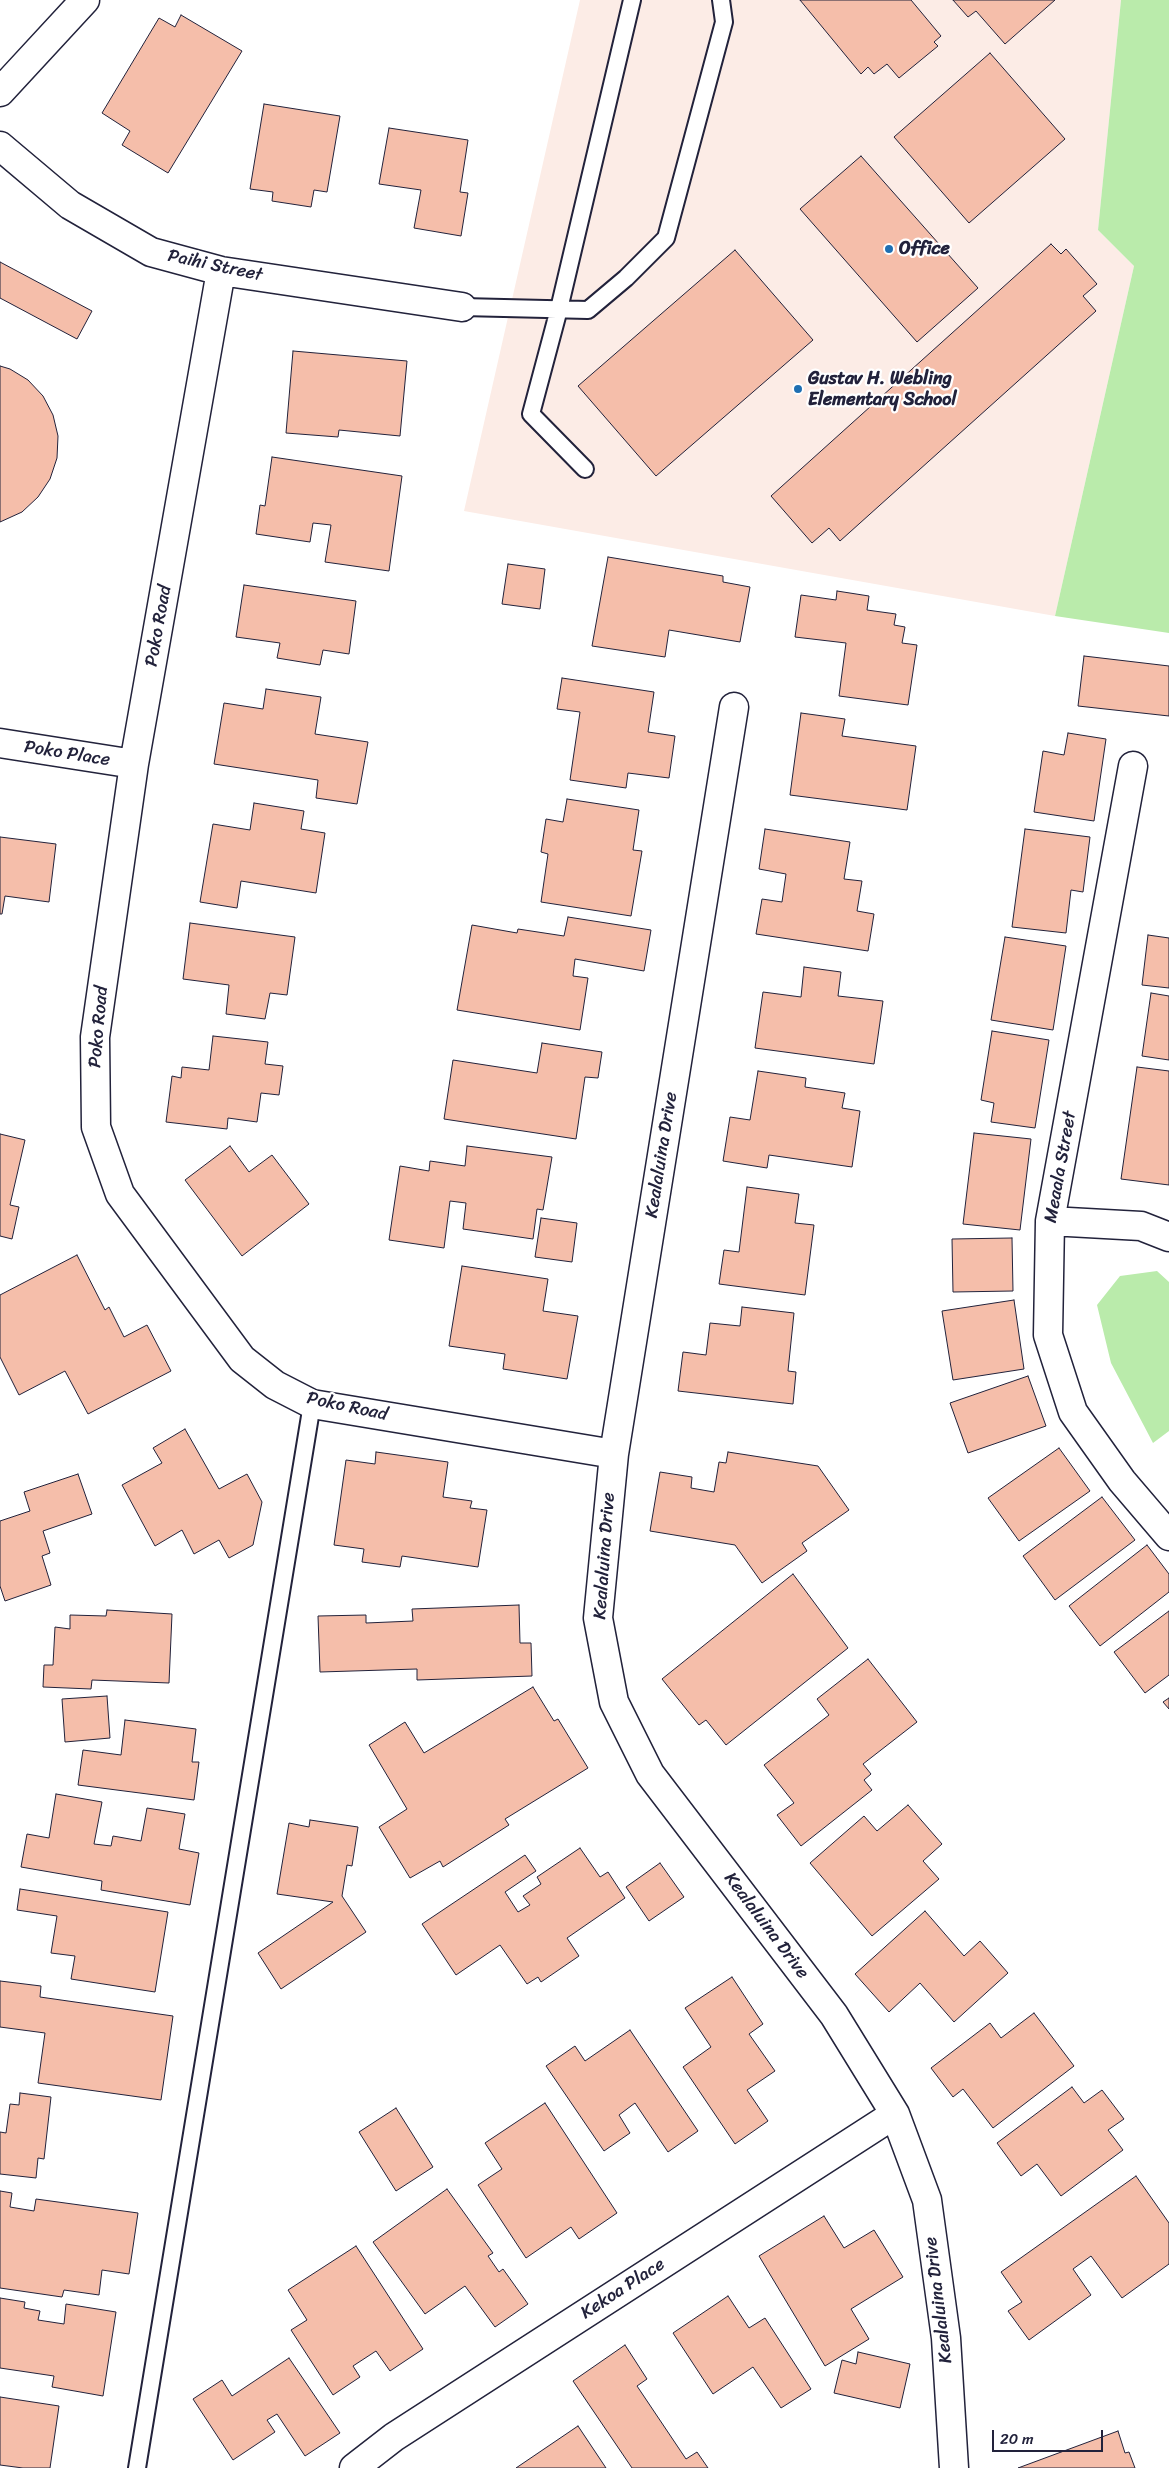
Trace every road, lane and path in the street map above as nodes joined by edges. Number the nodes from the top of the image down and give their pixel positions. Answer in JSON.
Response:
{"nodes":[{"id":1,"x":85,"y":0,"type":"edge"},
{"id":2,"x":632,"y":0,"type":"edge"},
{"id":3,"x":721,"y":0,"type":"edge"},
{"id":4,"x":0,"y":92,"type":"edge"},
{"id":5,"x":0,"y":146,"type":"edge"},
{"id":6,"x":221,"y":271,"type":"junction"},
{"id":7,"x":462,"y":307,"type":"joint"},
{"id":8,"x":559,"y":309,"type":"junction"},
{"id":9,"x":585,"y":469,"type":"dead end"},
{"id":10,"x":734,"y":707,"type":"dead end"},
{"id":11,"x":0,"y":743,"type":"edge"},
{"id":12,"x":134,"y":764,"type":"junction"},
{"id":13,"x":1133,"y":766,"type":"dead end"},
{"id":14,"x":1050,"y":1221,"type":"junction"},
{"id":15,"x":1169,"y":1237,"type":"edge"},
{"id":16,"x":312,"y":1404,"type":"junction"},
{"id":17,"x":614,"y":1454,"type":"junction"},
{"id":18,"x":1169,"y":1536,"type":"edge"},
{"id":19,"x":895,"y":2114,"type":"junction"},
{"id":20,"x":136,"y":2468,"type":"edge"},
{"id":21,"x":354,"y":2468,"type":"edge"},
{"id":22,"x":954,"y":2468,"type":"edge"}],
"edges":[{"from":1,"to":4,"type":"street"},
{"from":2,"to":8,"type":"lane"},
{"from":3,"to":8,"type":"lane"},
{"from":5,"to":6,"type":"street","name":"Paihi Street"},
{"from":6,"to":7,"type":"street","name":"Paihi Street"},
{"from":6,"to":12,"type":"street","name":"Poko Road"},
{"from":7,"to":8,"type":"lane"},
{"from":8,"to":9,"type":"lane"},
{"from":10,"to":17,"type":"street","name":"Kealaluina Drive"},
{"from":11,"to":12,"type":"street","name":"Poko Place"},
{"from":12,"to":16,"type":"street","name":"Poko Road"},
{"from":13,"to":14,"type":"street","name":"Meaala Street"},
{"from":14,"to":15,"type":"street"},
{"from":14,"to":18,"type":"street","name":"Meaala Street"},
{"from":16,"to":17,"type":"street","name":"Poko Road"},
{"from":16,"to":20,"type":"lane"},
{"from":17,"to":19,"type":"street","name":"Kealaluina Drive"},
{"from":19,"to":21,"type":"street","name":"Kekoa Place"},
{"from":19,"to":22,"type":"street","name":"Kealaluina Drive"}]}
